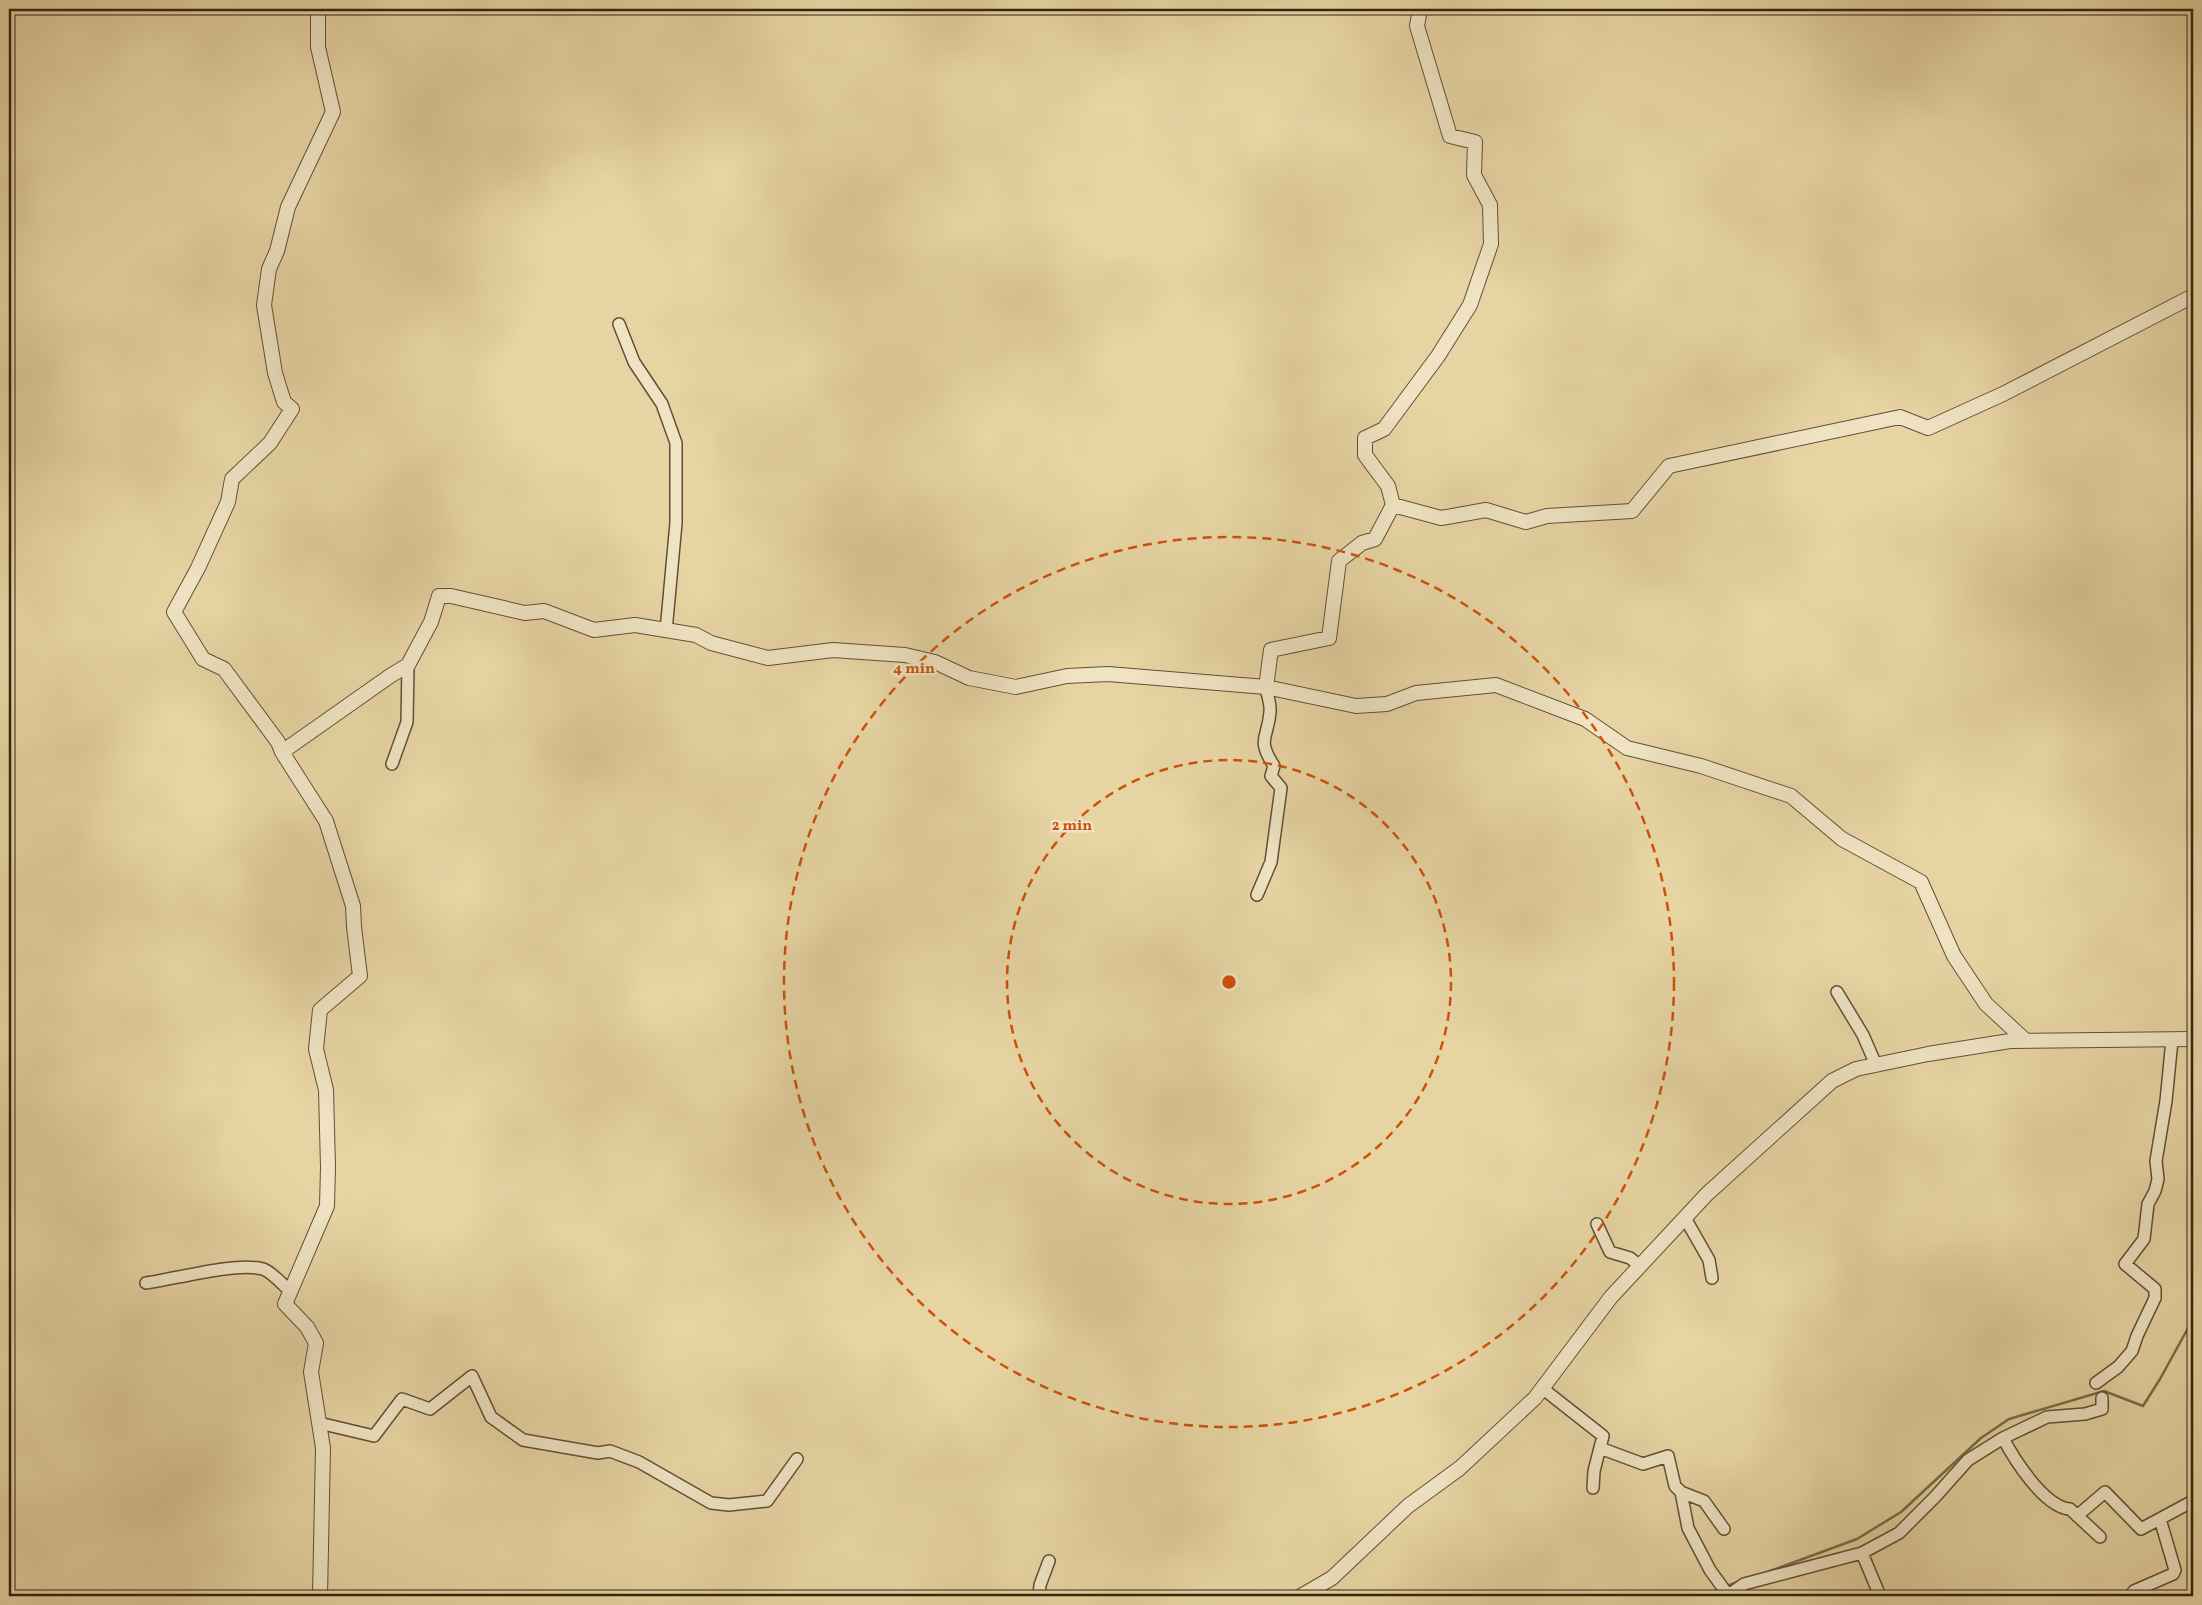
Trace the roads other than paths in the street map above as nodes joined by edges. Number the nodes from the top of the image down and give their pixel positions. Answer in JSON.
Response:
{"nodes":[{"id":1,"x":318,"y":9,"type":"edge"},
{"id":2,"x":1420,"y":9,"type":"edge"},
{"id":3,"x":2193,"y":296,"type":"edge"},
{"id":4,"x":619,"y":324,"type":"dead end"},
{"id":5,"x":1393,"y":505,"type":"junction"},
{"id":6,"x":666,"y":631,"type":"junction"},
{"id":7,"x":408,"y":666,"type":"junction"},
{"id":8,"x":1266,"y":687,"type":"junction"},
{"id":9,"x":282,"y":752,"type":"junction"},
{"id":10,"x":392,"y":764,"type":"dead end"},
{"id":11,"x":1257,"y":895,"type":"dead end"},
{"id":12,"x":1837,"y":992,"type":"dead end"},
{"id":13,"x":2193,"y":1039,"type":"edge"},
{"id":14,"x":2172,"y":1040,"type":"junction"},
{"id":15,"x":2026,"y":1041,"type":"junction"},
{"id":16,"x":1876,"y":1065,"type":"junction"},
{"id":17,"x":1685,"y":1218,"type":"junction"},
{"id":18,"x":1597,"y":1224,"type":"dead end"},
{"id":19,"x":1640,"y":1266,"type":"junction"},
{"id":20,"x":1712,"y":1278,"type":"dead end"},
{"id":21,"x":146,"y":1283,"type":"dead end"},
{"id":22,"x":290,"y":1291,"type":"junction"},
{"id":23,"x":2096,"y":1383,"type":"dead end"},
{"id":24,"x":1542,"y":1388,"type":"junction"},
{"id":25,"x":2102,"y":1398,"type":"dead end"},
{"id":26,"x":319,"y":1423,"type":"junction"},
{"id":27,"x":2003,"y":1438,"type":"junction"},
{"id":28,"x":1600,"y":1448,"type":"junction"},
{"id":29,"x":796,"y":1459,"type":"dead end"},
{"id":30,"x":1593,"y":1488,"type":"dead end"},
{"id":31,"x":1681,"y":1492,"type":"junction"},
{"id":32,"x":2193,"y":1501,"type":"edge"},
{"id":33,"x":2077,"y":1516,"type":"junction"},
{"id":34,"x":2160,"y":1519,"type":"junction"},
{"id":35,"x":1724,"y":1529,"type":"dead end"},
{"id":36,"x":2100,"y":1537,"type":"dead end"},
{"id":37,"x":1862,"y":1552,"type":"junction"},
{"id":38,"x":1049,"y":1561,"type":"dead end"},
{"id":39,"x":1726,"y":1594,"type":"edge"},
{"id":40,"x":320,"y":1596,"type":"edge"},
{"id":41,"x":1039,"y":1596,"type":"edge"},
{"id":42,"x":1301,"y":1596,"type":"edge"},
{"id":43,"x":1880,"y":1596,"type":"edge"},
{"id":44,"x":2130,"y":1596,"type":"edge"}],
"edges":[{"from":1,"to":9,"type":"street"},
{"from":2,"to":5,"type":"street"},
{"from":3,"to":5,"type":"street"},
{"from":4,"to":6,"type":"street"},
{"from":5,"to":8,"type":"street"},
{"from":6,"to":7,"type":"street"},
{"from":6,"to":8,"type":"street"},
{"from":7,"to":9,"type":"street"},
{"from":7,"to":10,"type":"street"},
{"from":8,"to":11,"type":"street"},
{"from":8,"to":15,"type":"street"},
{"from":9,"to":22,"type":"street"},
{"from":12,"to":16,"type":"street"},
{"from":13,"to":14,"type":"street"},
{"from":14,"to":15,"type":"street"},
{"from":14,"to":23,"type":"street"},
{"from":15,"to":16,"type":"street"},
{"from":16,"to":17,"type":"street"},
{"from":17,"to":19,"type":"street"},
{"from":17,"to":20,"type":"street"},
{"from":18,"to":19,"type":"street"},
{"from":19,"to":24,"type":"street"},
{"from":21,"to":22,"type":"street"},
{"from":22,"to":26,"type":"street"},
{"from":24,"to":28,"type":"street"},
{"from":24,"to":42,"type":"street"},
{"from":25,"to":27,"type":"street"},
{"from":26,"to":29,"type":"street"},
{"from":26,"to":40,"type":"street"},
{"from":27,"to":33,"type":"street"},
{"from":27,"to":37,"type":"street"},
{"from":28,"to":30,"type":"street"},
{"from":28,"to":31,"type":"street"},
{"from":31,"to":35,"type":"street"},
{"from":31,"to":39,"type":"street"},
{"from":32,"to":34,"type":"street"},
{"from":33,"to":34,"type":"street"},
{"from":33,"to":36,"type":"street"},
{"from":34,"to":44,"type":"street"},
{"from":37,"to":39,"type":"street"},
{"from":37,"to":43,"type":"street"},
{"from":38,"to":41,"type":"street"}]}
